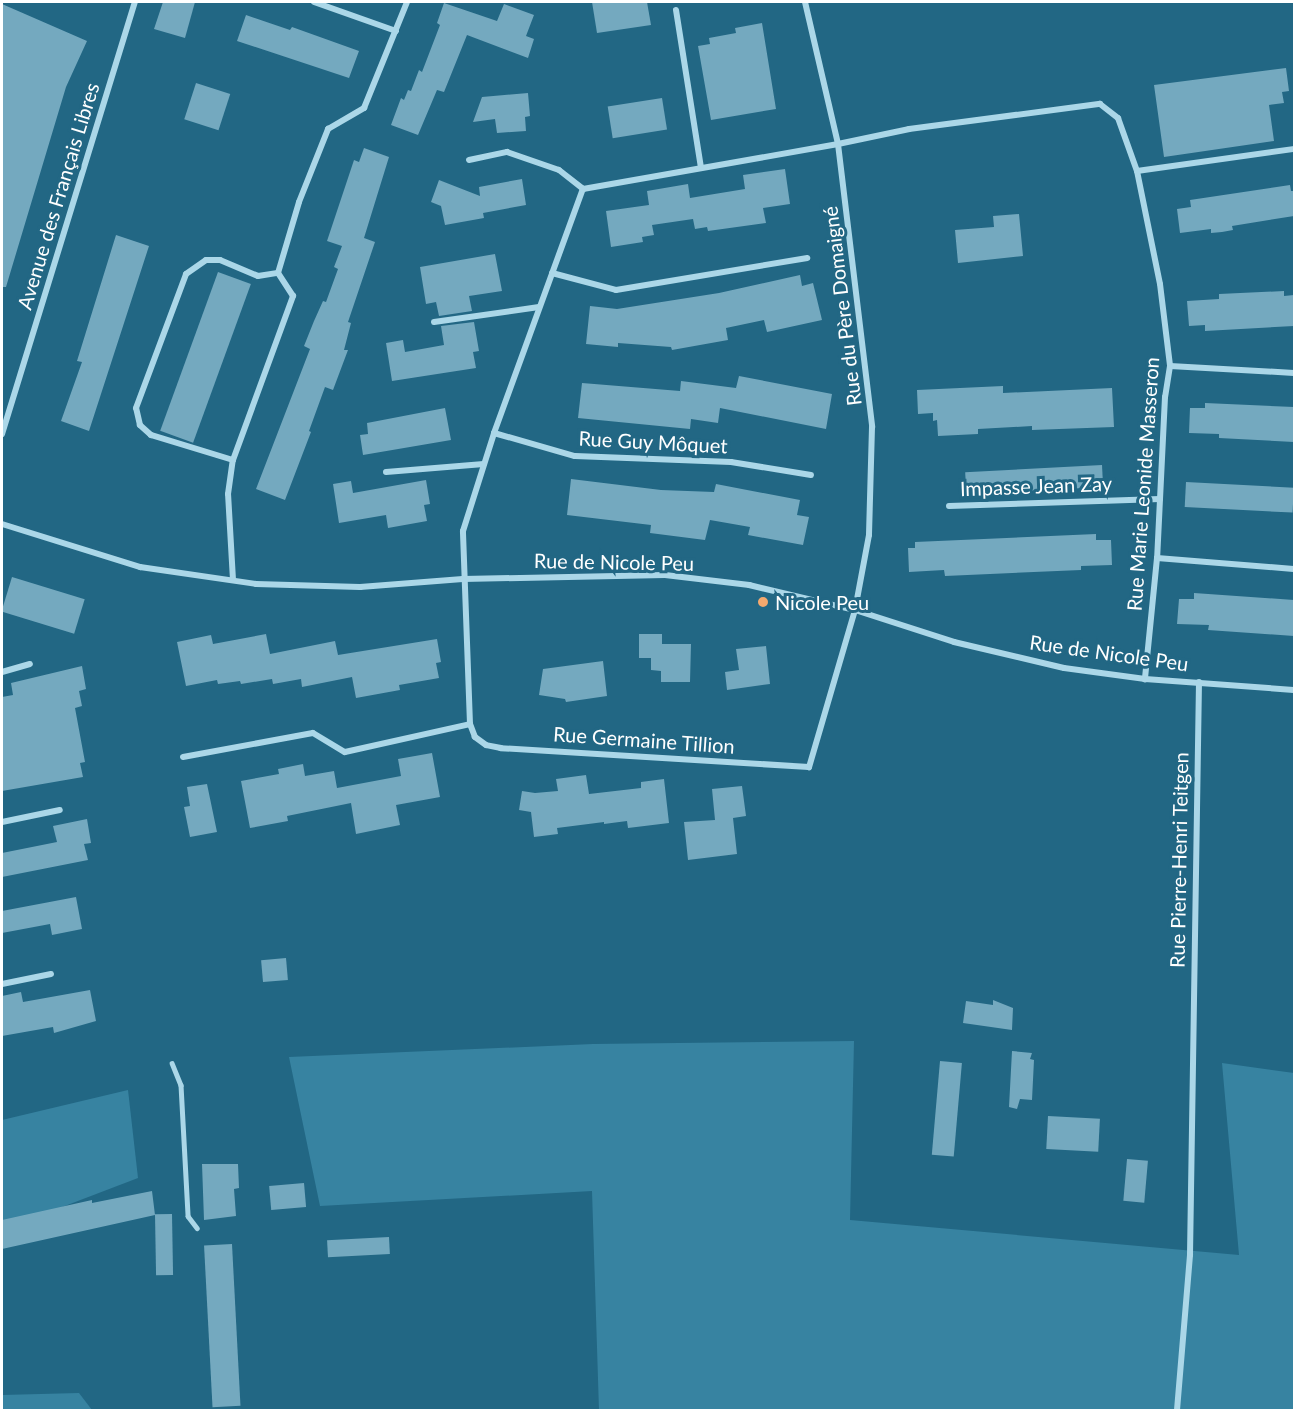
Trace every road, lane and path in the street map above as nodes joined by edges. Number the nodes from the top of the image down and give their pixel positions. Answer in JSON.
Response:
{"nodes":[{"id":1,"x":135,"y":2,"type":"edge"},
{"id":2,"x":314,"y":2,"type":"edge"},
{"id":3,"x":407,"y":2,"type":"edge"},
{"id":4,"x":805,"y":2,"type":"edge"},
{"id":5,"x":676,"y":10,"type":"dead end"},
{"id":6,"x":396,"y":31,"type":"junction"},
{"id":7,"x":838,"y":144,"type":"junction"},
{"id":8,"x":1294,"y":149,"type":"edge"},
{"id":9,"x":469,"y":160,"type":"dead end"},
{"id":10,"x":701,"y":167,"type":"junction"},
{"id":11,"x":1137,"y":171,"type":"junction"},
{"id":12,"x":583,"y":189,"type":"junction"},
{"id":13,"x":807,"y":258,"type":"dead end"},
{"id":14,"x":278,"y":273,"type":"junction"},
{"id":15,"x":552,"y":273,"type":"junction"},
{"id":16,"x":539,"y":307,"type":"junction"},
{"id":17,"x":434,"y":322,"type":"dead end"},
{"id":18,"x":1170,"y":366,"type":"junction"},
{"id":19,"x":1294,"y":373,"type":"edge"},
{"id":20,"x":494,"y":433,"type":"junction"},
{"id":21,"x":2,"y":434,"type":"edge"},
{"id":22,"x":233,"y":460,"type":"junction"},
{"id":23,"x":484,"y":464,"type":"junction"},
{"id":24,"x":386,"y":472,"type":"dead end"},
{"id":25,"x":811,"y":476,"type":"dead end"},
{"id":26,"x":1160,"y":499,"type":"junction"},
{"id":27,"x":949,"y":506,"type":"dead end"},
{"id":28,"x":2,"y":524,"type":"edge"},
{"id":29,"x":1157,"y":558,"type":"junction"},
{"id":30,"x":1294,"y":569,"type":"edge"},
{"id":31,"x":463,"y":579,"type":"junction"},
{"id":32,"x":233,"y":580,"type":"junction"},
{"id":33,"x":855,"y":610,"type":"junction"},
{"id":34,"x":30,"y":664,"type":"dead end"},
{"id":35,"x":2,"y":672,"type":"edge"},
{"id":36,"x":1145,"y":679,"type":"junction"},
{"id":37,"x":1199,"y":682,"type":"junction"},
{"id":38,"x":1294,"y":690,"type":"edge"},
{"id":39,"x":470,"y":724,"type":"junction"},
{"id":40,"x":183,"y":757,"type":"dead end"},
{"id":41,"x":60,"y":810,"type":"dead end"},
{"id":42,"x":2,"y":822,"type":"edge"},
{"id":43,"x":51,"y":974,"type":"dead end"},
{"id":44,"x":2,"y":984,"type":"edge"},
{"id":45,"x":172,"y":1063,"type":"dead end"},
{"id":46,"x":197,"y":1228,"type":"dead end"},
{"id":47,"x":1177,"y":1410,"type":"edge"}],
"edges":[{"from":1,"to":21,"type":"street","name":"Avenue des Français Libres"},
{"from":2,"to":6,"type":"street"},
{"from":3,"to":6,"type":"street"},
{"from":4,"to":7,"type":"street","name":"Rue du Père Domaigné"},
{"from":5,"to":10,"type":"street"},
{"from":6,"to":14,"type":"street"},
{"from":7,"to":10,"type":"street"},
{"from":7,"to":11,"type":"street","name":"Rue Marie Leonide Masseron"},
{"from":7,"to":33,"type":"street","name":"Rue du Père Domaigné"},
{"from":8,"to":11,"type":"street"},
{"from":9,"to":12,"type":"street"},
{"from":10,"to":12,"type":"street"},
{"from":11,"to":18,"type":"street","name":"Rue Marie Leonide Masseron"},
{"from":12,"to":15,"type":"street"},
{"from":13,"to":15,"type":"street"},
{"from":14,"to":22,"type":"street"},
{"from":14,"to":22,"type":"street"},
{"from":15,"to":16,"type":"street"},
{"from":16,"to":17,"type":"street"},
{"from":16,"to":20,"type":"street"},
{"from":18,"to":19,"type":"street"},
{"from":18,"to":26,"type":"street","name":"Rue Marie Leonide Masseron"},
{"from":20,"to":23,"type":"street"},
{"from":20,"to":25,"type":"street","name":"Rue Guy Môquet"},
{"from":22,"to":32,"type":"street"},
{"from":23,"to":24,"type":"street"},
{"from":23,"to":31,"type":"street"},
{"from":26,"to":27,"type":"street","name":"Impasse Jean Zay"},
{"from":26,"to":29,"type":"street","name":"Rue Marie Leonide Masseron"},
{"from":28,"to":32,"type":"street","name":"Rue de Nicole Peu"},
{"from":29,"to":30,"type":"street"},
{"from":29,"to":36,"type":"street","name":"Rue Marie Leonide Masseron"},
{"from":31,"to":32,"type":"street","name":"Rue de Nicole Peu"},
{"from":31,"to":33,"type":"street","name":"Rue de Nicole Peu"},
{"from":31,"to":39,"type":"street"},
{"from":33,"to":36,"type":"street","name":"Rue de Nicole Peu"},
{"from":33,"to":39,"type":"street","name":"Rue Germaine Tillion"},
{"from":34,"to":35,"type":"street"},
{"from":36,"to":37,"type":"street","name":"Rue de Nicole Peu"},
{"from":37,"to":38,"type":"street","name":"Rue de Nicole Peu"},
{"from":37,"to":47,"type":"street","name":"Rue Pierre-Henri Teitgen"},
{"from":39,"to":40,"type":"street"},
{"from":41,"to":42,"type":"street"},
{"from":43,"to":44,"type":"street"},
{"from":45,"to":46,"type":"lane"}]}
